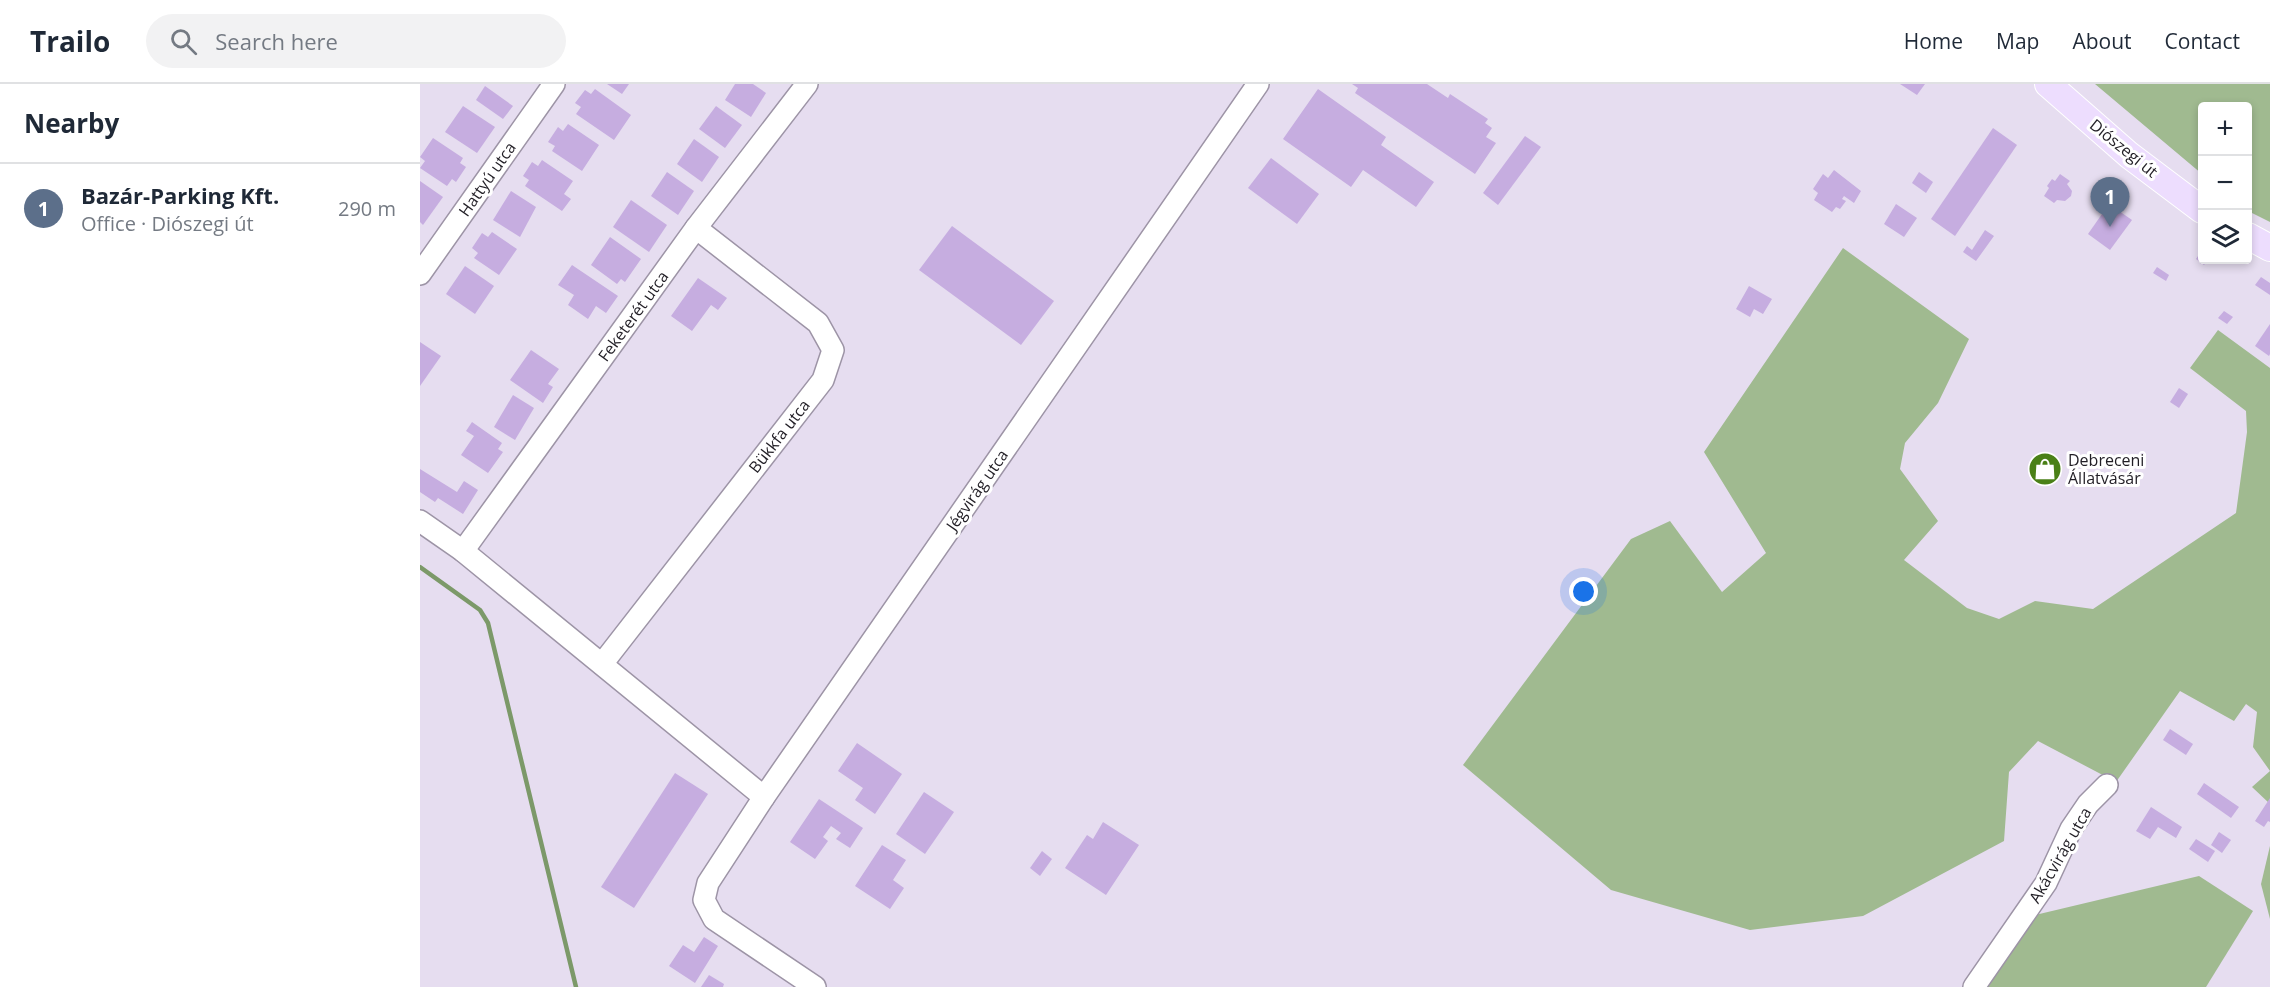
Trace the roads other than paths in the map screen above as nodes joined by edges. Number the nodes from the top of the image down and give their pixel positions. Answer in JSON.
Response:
{"nodes":[{"id":1,"x":554,"y":84,"type":"edge"},
{"id":2,"x":807,"y":84,"type":"edge"},
{"id":3,"x":1258,"y":84,"type":"edge"},
{"id":4,"x":2056,"y":87,"type":"edge"},
{"id":5,"x":2198,"y":207,"type":"edge"},
{"id":6,"x":696,"y":228,"type":"junction"},
{"id":7,"x":2252,"y":239,"type":"edge"},
{"id":8,"x":2270,"y":248,"type":"edge"},
{"id":9,"x":420,"y":274,"type":"edge"},
{"id":10,"x":420,"y":521,"type":"edge"},
{"id":11,"x":463,"y":551,"type":"junction"},
{"id":12,"x":602,"y":664,"type":"junction"},
{"id":13,"x":2107,"y":785,"type":"dead end"},
{"id":14,"x":764,"y":797,"type":"junction"},
{"id":15,"x":816,"y":987,"type":"edge"},
{"id":16,"x":1974,"y":987,"type":"edge"}],
"edges":[{"from":1,"to":9,"type":"street","name":"Hattyú utca"},
{"from":2,"to":6,"type":"street","name":"Feketerét utca"},
{"from":3,"to":14,"type":"street","name":"Jégvirág utca"},
{"from":4,"to":5,"type":"main road","name":"Diószegi út"},
{"from":6,"to":11,"type":"street","name":"Feketerét utca"},
{"from":6,"to":12,"type":"street","name":"Bükkfa utca"},
{"from":7,"to":8,"type":"main road"},
{"from":10,"to":11,"type":"street"},
{"from":11,"to":12,"type":"street"},
{"from":12,"to":14,"type":"street"},
{"from":13,"to":16,"type":"street","name":"Akácvirág utca"},
{"from":14,"to":15,"type":"street","name":"Jégvirág utca"}]}
